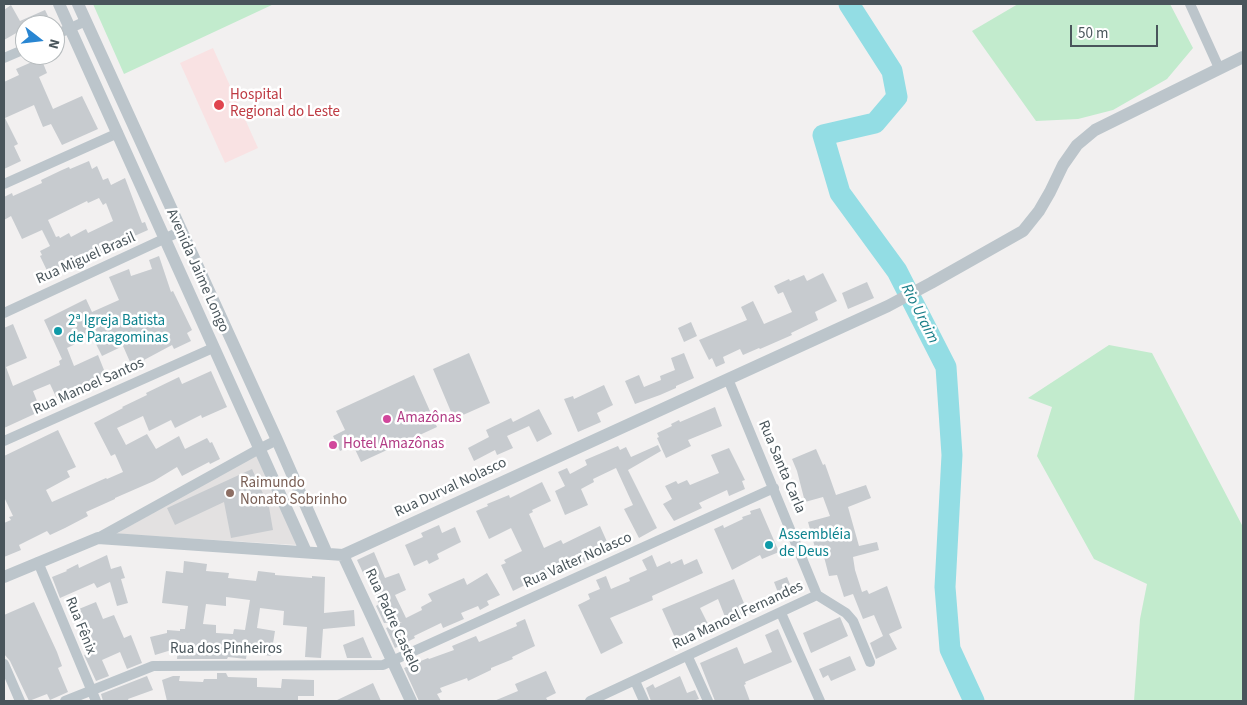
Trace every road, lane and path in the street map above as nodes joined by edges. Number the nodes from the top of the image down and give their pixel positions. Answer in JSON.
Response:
{"nodes":[{"id":1,"x":60,"y":4,"type":"edge"},
{"id":2,"x":78,"y":4,"type":"edge"},
{"id":3,"x":1190,"y":4,"type":"edge"},
{"id":4,"x":86,"y":21,"type":"junction"},
{"id":5,"x":70,"y":28,"type":"junction"},
{"id":6,"x":65,"y":30,"type":"edge"},
{"id":7,"x":1243,"y":57,"type":"edge"},
{"id":8,"x":1219,"y":68,"type":"junction"},
{"id":9,"x":118,"y":133,"type":"junction"},
{"id":10,"x":4,"y":184,"type":"edge"},
{"id":11,"x":181,"y":232,"type":"junction"},
{"id":12,"x":166,"y":239,"type":"junction"},
{"id":13,"x":4,"y":312,"type":"edge"},
{"id":14,"x":213,"y":348,"type":"junction"},
{"id":15,"x":728,"y":379,"type":"junction"},
{"id":16,"x":277,"y":440,"type":"junction"},
{"id":17,"x":4,"y":441,"type":"edge"},
{"id":18,"x":259,"y":449,"type":"junction"},
{"id":19,"x":774,"y":488,"type":"junction"},
{"id":20,"x":98,"y":538,"type":"junction"},
{"id":21,"x":306,"y":552,"type":"junction"},
{"id":22,"x":327,"y":554,"type":"junction"},
{"id":23,"x":343,"y":555,"type":"junction"},
{"id":24,"x":38,"y":562,"type":"junction"},
{"id":25,"x":4,"y":576,"type":"edge"},
{"id":26,"x":818,"y":595,"type":"junction"},
{"id":27,"x":781,"y":613,"type":"junction"},
{"id":28,"x":688,"y":657,"type":"junction"},
{"id":29,"x":393,"y":661,"type":"junction"},
{"id":30,"x":870,"y":662,"type":"dead end"},
{"id":31,"x":4,"y":664,"type":"edge"},
{"id":32,"x":635,"y":681,"type":"junction"},
{"id":33,"x":91,"y":690,"type":"junction"},
{"id":34,"x":20,"y":701,"type":"edge"},
{"id":35,"x":66,"y":701,"type":"edge"},
{"id":36,"x":96,"y":701,"type":"edge"},
{"id":37,"x":411,"y":701,"type":"edge"},
{"id":38,"x":590,"y":701,"type":"edge"},
{"id":39,"x":644,"y":701,"type":"edge"},
{"id":40,"x":708,"y":701,"type":"edge"},
{"id":41,"x":820,"y":701,"type":"edge"}],
"edges":[{"from":1,"to":5,"type":"street","name":"Avenida Jaime Longo"},
{"from":2,"to":4,"type":"street"},
{"from":3,"to":8,"type":"street"},
{"from":4,"to":5,"type":"street"},
{"from":4,"to":11,"type":"street"},
{"from":5,"to":6,"type":"street"},
{"from":5,"to":9,"type":"street","name":"Avenida Jaime Longo"},
{"from":7,"to":8,"type":"street"},
{"from":8,"to":15,"type":"street","name":"Rua Durval Nolasco"},
{"from":9,"to":10,"type":"street"},
{"from":9,"to":12,"type":"street","name":"Avenida Jaime Longo"},
{"from":11,"to":12,"type":"street","name":"Rua Miguel Brasil"},
{"from":11,"to":16,"type":"street"},
{"from":12,"to":13,"type":"street","name":"Rua Miguel Brasil"},
{"from":12,"to":14,"type":"street","name":"Avenida Jaime Longo"},
{"from":14,"to":17,"type":"street","name":"Rua Manoel Santos"},
{"from":14,"to":18,"type":"street","name":"Avenida Jaime Longo"},
{"from":15,"to":19,"type":"street","name":"Rua Santa Carla"},
{"from":15,"to":23,"type":"street","name":"Rua Durval Nolasco"},
{"from":16,"to":18,"type":"street"},
{"from":16,"to":22,"type":"street"},
{"from":18,"to":20,"type":"street"},
{"from":18,"to":21,"type":"street","name":"Avenida Jaime Longo"},
{"from":19,"to":26,"type":"street","name":"Rua Santa Carla"},
{"from":19,"to":29,"type":"street","name":"Rua Valter Nolasco"},
{"from":20,"to":21,"type":"street","name":"Rua Durval Nolasco"},
{"from":20,"to":24,"type":"street","name":"Rua Durval Nolasco"},
{"from":21,"to":22,"type":"street","name":"Rua Durval Nolasco"},
{"from":22,"to":23,"type":"street","name":"Rua Durval Nolasco"},
{"from":23,"to":29,"type":"street","name":"Rua Padre Castelo"},
{"from":24,"to":25,"type":"street","name":"Rua Durval Nolasco"},
{"from":24,"to":33,"type":"street","name":"Rua Fênix"},
{"from":26,"to":27,"type":"street","name":"Rua Manoel Fernandes"},
{"from":26,"to":30,"type":"street","name":"Rua Manoel Fernandes"},
{"from":27,"to":28,"type":"street","name":"Rua Manoel Fernandes"},
{"from":27,"to":41,"type":"street"},
{"from":28,"to":32,"type":"street","name":"Rua Manoel Fernandes"},
{"from":28,"to":40,"type":"street"},
{"from":29,"to":33,"type":"street","name":"Rua dos Pinheiros"},
{"from":29,"to":37,"type":"street","name":"Rua Padre Castelo"},
{"from":31,"to":34,"type":"street"},
{"from":32,"to":38,"type":"street","name":"Rua Manoel Fernandes"},
{"from":32,"to":39,"type":"street"},
{"from":33,"to":35,"type":"street","name":"Rua dos Pinheiros"},
{"from":33,"to":36,"type":"street","name":"Rua Fênix"}]}
